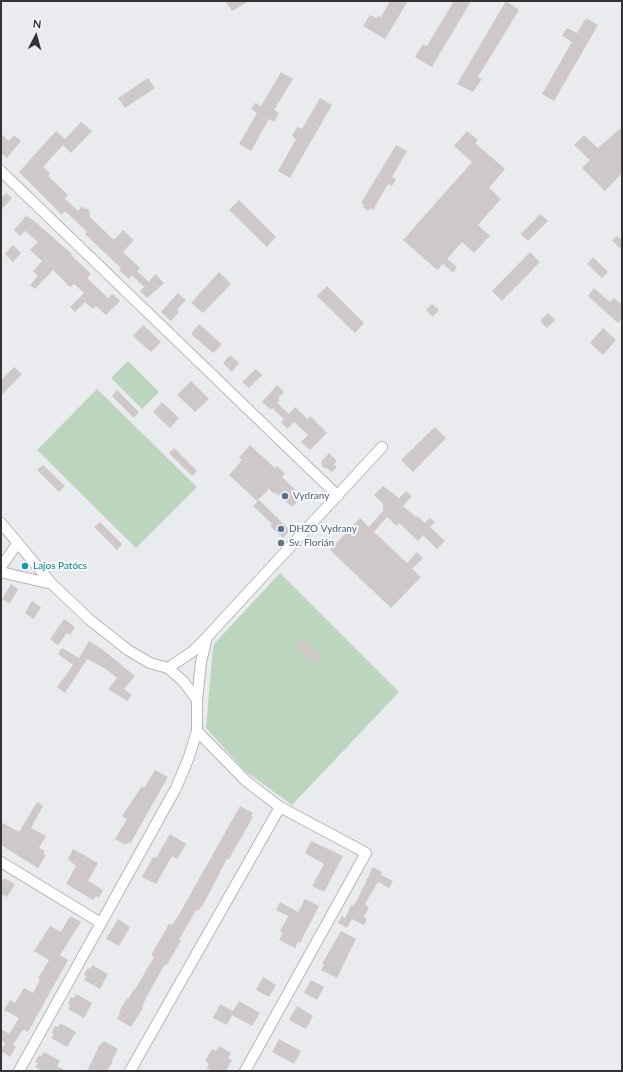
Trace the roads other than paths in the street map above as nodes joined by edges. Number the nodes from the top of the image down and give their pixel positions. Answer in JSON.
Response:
{"nodes":[{"id":1,"x":1,"y":171,"type":"edge"},
{"id":2,"x":382,"y":446,"type":"dead end"},
{"id":3,"x":338,"y":496,"type":"junction"},
{"id":4,"x":1,"y":523,"type":"edge"},
{"id":5,"x":17,"y":544,"type":"junction"},
{"id":6,"x":1,"y":567,"type":"edge"},
{"id":7,"x":1,"y":572,"type":"edge"},
{"id":8,"x":52,"y":584,"type":"junction"},
{"id":9,"x":207,"y":637,"type":"junction"},
{"id":10,"x":168,"y":668,"type":"junction"},
{"id":11,"x":197,"y":700,"type":"junction"},
{"id":12,"x":197,"y":731,"type":"junction"},
{"id":13,"x":280,"y":807,"type":"junction"},
{"id":14,"x":1,"y":862,"type":"edge"},
{"id":15,"x":101,"y":923,"type":"junction"},
{"id":16,"x":20,"y":1071,"type":"edge"},
{"id":17,"x":130,"y":1071,"type":"edge"},
{"id":18,"x":245,"y":1071,"type":"edge"}],
"edges":[{"from":1,"to":3,"type":"street"},
{"from":2,"to":3,"type":"street"},
{"from":3,"to":9,"type":"street"},
{"from":4,"to":5,"type":"street"},
{"from":5,"to":6,"type":"street"},
{"from":5,"to":8,"type":"street"},
{"from":7,"to":8,"type":"street"},
{"from":8,"to":10,"type":"street"},
{"from":9,"to":10,"type":"street"},
{"from":9,"to":11,"type":"street"},
{"from":10,"to":11,"type":"street"},
{"from":11,"to":12,"type":"street"},
{"from":12,"to":13,"type":"street"},
{"from":12,"to":15,"type":"street"},
{"from":13,"to":17,"type":"street"},
{"from":13,"to":18,"type":"street"},
{"from":14,"to":15,"type":"street"},
{"from":15,"to":16,"type":"street"}]}
